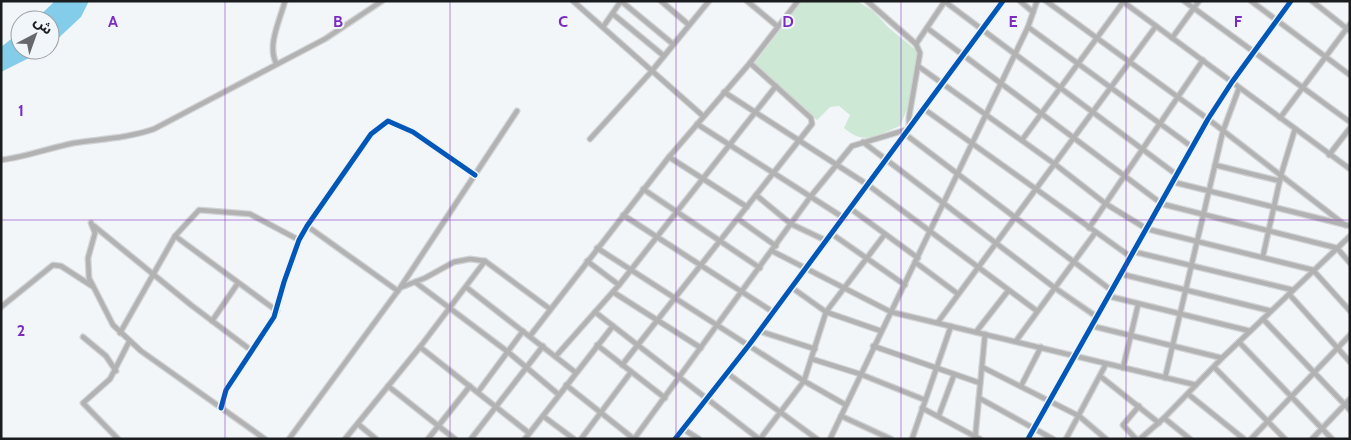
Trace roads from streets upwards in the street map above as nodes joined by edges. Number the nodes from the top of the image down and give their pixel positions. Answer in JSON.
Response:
{"nodes":[{"id":1,"x":285,"y":1,"type":"edge"},
{"id":2,"x":382,"y":1,"type":"edge"},
{"id":3,"x":573,"y":1,"type":"edge"},
{"id":4,"x":621,"y":1,"type":"edge"},
{"id":5,"x":661,"y":1,"type":"edge"},
{"id":6,"x":701,"y":1,"type":"edge"},
{"id":7,"x":867,"y":1,"type":"edge"},
{"id":8,"x":945,"y":1,"type":"edge"},
{"id":9,"x":1020,"y":1,"type":"edge"},
{"id":10,"x":1037,"y":1,"type":"edge"},
{"id":11,"x":1046,"y":1,"type":"edge"},
{"id":12,"x":1184,"y":1,"type":"edge"},
{"id":13,"x":1199,"y":1,"type":"edge"},
{"id":14,"x":1251,"y":1,"type":"edge"},
{"id":15,"x":1292,"y":1,"type":"edge"},
{"id":16,"x":1312,"y":1,"type":"edge"},
{"id":17,"x":750,"y":2,"type":"edge"},
{"id":18,"x":797,"y":2,"type":"edge"},
{"id":19,"x":1001,"y":2,"type":"edge"},
{"id":20,"x":1123,"y":2,"type":"edge"},
{"id":21,"x":707,"y":3,"type":"edge"},
{"id":22,"x":873,"y":3,"type":"edge"},
{"id":23,"x":1194,"y":8,"type":"junction"},
{"id":24,"x":1033,"y":12,"type":"junction"},
{"id":25,"x":613,"y":14,"type":"junction"},
{"id":26,"x":1277,"y":21,"type":"junction"},
{"id":27,"x":689,"y":25,"type":"junction"},
{"id":28,"x":777,"y":26,"type":"junction"},
{"id":29,"x":1156,"y":26,"type":"junction"},
{"id":30,"x":603,"y":27,"type":"junction"},
{"id":31,"x":1028,"y":27,"type":"junction"},
{"id":32,"x":927,"y":28,"type":"junction"},
{"id":33,"x":1349,"y":28,"type":"edge"},
{"id":34,"x":984,"y":30,"type":"junction"},
{"id":35,"x":1097,"y":38,"type":"junction"},
{"id":36,"x":1172,"y":38,"type":"junction"},
{"id":37,"x":673,"y":44,"type":"junction"},
{"id":38,"x":916,"y":44,"type":"junction"},
{"id":39,"x":1254,"y":52,"type":"junction"},
{"id":40,"x":1015,"y":54,"type":"junction"},
{"id":41,"x":664,"y":56,"type":"junction"},
{"id":42,"x":964,"y":56,"type":"junction"},
{"id":43,"x":1325,"y":57,"type":"junction"},
{"id":44,"x":1203,"y":60,"type":"junction"},
{"id":45,"x":276,"y":63,"type":"junction"},
{"id":46,"x":750,"y":63,"type":"junction"},
{"id":47,"x":1130,"y":63,"type":"junction"},
{"id":48,"x":1078,"y":64,"type":"junction"},
{"id":49,"x":918,"y":66,"type":"junction"},
{"id":50,"x":651,"y":72,"type":"junction"},
{"id":51,"x":1350,"y":76,"type":"edge"},
{"id":52,"x":1232,"y":82,"type":"junction"},
{"id":53,"x":942,"y":84,"type":"junction"},
{"id":54,"x":1001,"y":84,"type":"junction"},
{"id":55,"x":776,"y":86,"type":"junction"},
{"id":56,"x":1304,"y":86,"type":"junction"},
{"id":57,"x":1111,"y":88,"type":"junction"},
{"id":58,"x":1239,"y":88,"type":"junction"},
{"id":59,"x":1060,"y":89,"type":"junction"},
{"id":60,"x":724,"y":92,"type":"junction"},
{"id":61,"x":1177,"y":98,"type":"junction"},
{"id":62,"x":924,"y":110,"type":"junction"},
{"id":63,"x":517,"y":111,"type":"dead end"},
{"id":64,"x":756,"y":113,"type":"junction"},
{"id":65,"x":1093,"y":113,"type":"junction"},
{"id":66,"x":986,"y":115,"type":"junction"},
{"id":67,"x":1040,"y":115,"type":"junction"},
{"id":68,"x":703,"y":116,"type":"junction"},
{"id":69,"x":1280,"y":118,"type":"junction"},
{"id":70,"x":1208,"y":119,"type":"junction"},
{"id":71,"x":1350,"y":122,"type":"edge"},
{"id":72,"x":696,"y":124,"type":"junction"},
{"id":73,"x":1159,"y":124,"type":"junction"},
{"id":74,"x":909,"y":128,"type":"junction"},
{"id":75,"x":1350,"y":128,"type":"edge"},
{"id":76,"x":1295,"y":129,"type":"junction"},
{"id":77,"x":1224,"y":131,"type":"junction"},
{"id":78,"x":904,"y":134,"type":"junction"},
{"id":79,"x":590,"y":139,"type":"dead end"},
{"id":80,"x":1073,"y":139,"type":"junction"},
{"id":81,"x":799,"y":140,"type":"junction"},
{"id":82,"x":1022,"y":140,"type":"junction"},
{"id":83,"x":863,"y":142,"type":"junction"},
{"id":84,"x":972,"y":144,"type":"junction"},
{"id":85,"x":731,"y":146,"type":"junction"},
{"id":86,"x":1192,"y":147,"type":"junction"},
{"id":87,"x":1142,"y":150,"type":"junction"},
{"id":88,"x":1330,"y":155,"type":"junction"},
{"id":89,"x":669,"y":157,"type":"junction"},
{"id":90,"x":1,"y":160,"type":"edge"},
{"id":91,"x":886,"y":160,"type":"junction"},
{"id":92,"x":837,"y":164,"type":"junction"},
{"id":93,"x":1056,"y":164,"type":"junction"},
{"id":94,"x":1216,"y":165,"type":"junction"},
{"id":95,"x":1350,"y":170,"type":"edge"},
{"id":96,"x":774,"y":173,"type":"junction"},
{"id":97,"x":958,"y":174,"type":"junction"},
{"id":98,"x":475,"y":175,"type":"junction"},
{"id":99,"x":1177,"y":175,"type":"junction"},
{"id":100,"x":1281,"y":175,"type":"junction"},
{"id":101,"x":1125,"y":178,"type":"junction"},
{"id":102,"x":703,"y":179,"type":"junction"},
{"id":103,"x":1280,"y":181,"type":"junction"},
{"id":104,"x":1173,"y":182,"type":"junction"},
{"id":105,"x":868,"y":185,"type":"junction"},
{"id":106,"x":643,"y":189,"type":"junction"},
{"id":107,"x":1036,"y":191,"type":"junction"},
{"id":108,"x":1209,"y":191,"type":"junction"},
{"id":109,"x":756,"y":195,"type":"junction"},
{"id":110,"x":811,"y":196,"type":"junction"},
{"id":111,"x":943,"y":204,"type":"junction"},
{"id":112,"x":1106,"y":204,"type":"junction"},
{"id":113,"x":1162,"y":204,"type":"junction"},
{"id":114,"x":747,"y":207,"type":"junction"},
{"id":115,"x":1274,"y":207,"type":"junction"},
{"id":116,"x":851,"y":208,"type":"junction"},
{"id":117,"x":676,"y":211,"type":"junction"},
{"id":118,"x":622,"y":215,"type":"junction"},
{"id":119,"x":1203,"y":216,"type":"junction"},
{"id":120,"x":844,"y":218,"type":"junction"},
{"id":121,"x":1016,"y":218,"type":"junction"},
{"id":122,"x":738,"y":219,"type":"junction"},
{"id":123,"x":791,"y":224,"type":"junction"},
{"id":124,"x":307,"y":226,"type":"junction"},
{"id":125,"x":1348,"y":226,"type":"edge"},
{"id":126,"x":1089,"y":228,"type":"junction"},
{"id":127,"x":1147,"y":229,"type":"junction"},
{"id":128,"x":930,"y":232,"type":"junction"},
{"id":129,"x":1270,"y":232,"type":"junction"},
{"id":130,"x":1095,"y":233,"type":"junction"},
{"id":131,"x":832,"y":234,"type":"junction"},
{"id":132,"x":884,"y":234,"type":"junction"},
{"id":133,"x":175,"y":236,"type":"junction"},
{"id":134,"x":1350,"y":236,"type":"edge"},
{"id":135,"x":656,"y":237,"type":"junction"},
{"id":136,"x":299,"y":240,"type":"junction"},
{"id":137,"x":1197,"y":240,"type":"junction"},
{"id":138,"x":721,"y":241,"type":"junction"},
{"id":139,"x":827,"y":241,"type":"junction"},
{"id":140,"x":996,"y":243,"type":"junction"},
{"id":141,"x":776,"y":246,"type":"junction"},
{"id":142,"x":597,"y":248,"type":"junction"},
{"id":143,"x":1337,"y":248,"type":"junction"},
{"id":144,"x":772,"y":251,"type":"junction"},
{"id":145,"x":1135,"y":252,"type":"junction"},
{"id":146,"x":1262,"y":256,"type":"junction"},
{"id":147,"x":1131,"y":257,"type":"junction"},
{"id":148,"x":866,"y":259,"type":"junction"},
{"id":149,"x":916,"y":260,"type":"junction"},
{"id":150,"x":484,"y":261,"type":"junction"},
{"id":151,"x":587,"y":261,"type":"junction"},
{"id":152,"x":1073,"y":262,"type":"junction"},
{"id":153,"x":1350,"y":263,"type":"edge"},
{"id":154,"x":1190,"y":265,"type":"junction"},
{"id":155,"x":700,"y":266,"type":"junction"},
{"id":156,"x":977,"y":267,"type":"junction"},
{"id":157,"x":760,"y":268,"type":"junction"},
{"id":158,"x":805,"y":269,"type":"junction"},
{"id":159,"x":632,"y":270,"type":"junction"},
{"id":160,"x":1313,"y":270,"type":"junction"},
{"id":161,"x":153,"y":274,"type":"junction"},
{"id":162,"x":1121,"y":274,"type":"junction"},
{"id":163,"x":415,"y":282,"type":"junction"},
{"id":164,"x":238,"y":283,"type":"junction"},
{"id":165,"x":619,"y":285,"type":"junction"},
{"id":166,"x":905,"y":285,"type":"junction"},
{"id":167,"x":92,"y":286,"type":"junction"},
{"id":168,"x":791,"y":287,"type":"junction"},
{"id":169,"x":466,"y":288,"type":"junction"},
{"id":170,"x":844,"y":288,"type":"junction"},
{"id":171,"x":1055,"y":288,"type":"junction"},
{"id":172,"x":400,"y":289,"type":"junction"},
{"id":173,"x":1185,"y":289,"type":"junction"},
{"id":174,"x":1111,"y":290,"type":"junction"},
{"id":175,"x":1293,"y":290,"type":"junction"},
{"id":176,"x":1008,"y":291,"type":"junction"},
{"id":177,"x":614,"y":292,"type":"junction"},
{"id":178,"x":741,"y":293,"type":"junction"},
{"id":179,"x":958,"y":294,"type":"junction"},
{"id":180,"x":1289,"y":294,"type":"junction"},
{"id":181,"x":1108,"y":296,"type":"junction"},
{"id":182,"x":676,"y":297,"type":"junction"},
{"id":183,"x":1138,"y":305,"type":"junction"},
{"id":184,"x":1,"y":307,"type":"edge"},
{"id":185,"x":450,"y":308,"type":"junction"},
{"id":186,"x":550,"y":309,"type":"junction"},
{"id":187,"x":277,"y":311,"type":"junction"},
{"id":188,"x":1037,"y":311,"type":"junction"},
{"id":189,"x":1271,"y":311,"type":"junction"},
{"id":190,"x":1350,"y":311,"type":"edge"},
{"id":191,"x":595,"y":312,"type":"junction"},
{"id":192,"x":773,"y":312,"type":"junction"},
{"id":193,"x":826,"y":312,"type":"junction"},
{"id":194,"x":891,"y":312,"type":"junction"},
{"id":195,"x":1180,"y":315,"type":"junction"},
{"id":196,"x":1097,"y":317,"type":"junction"},
{"id":197,"x":1263,"y":319,"type":"junction"},
{"id":198,"x":212,"y":321,"type":"junction"},
{"id":199,"x":657,"y":321,"type":"junction"},
{"id":200,"x":938,"y":322,"type":"junction"},
{"id":201,"x":718,"y":325,"type":"junction"},
{"id":202,"x":612,"y":326,"type":"junction"},
{"id":203,"x":951,"y":326,"type":"junction"},
{"id":204,"x":1092,"y":326,"type":"junction"},
{"id":205,"x":523,"y":330,"type":"junction"},
{"id":206,"x":881,"y":330,"type":"junction"},
{"id":207,"x":1250,"y":331,"type":"junction"},
{"id":208,"x":759,"y":332,"type":"junction"},
{"id":209,"x":976,"y":332,"type":"junction"},
{"id":210,"x":120,"y":333,"type":"junction"},
{"id":211,"x":985,"y":334,"type":"junction"},
{"id":212,"x":1350,"y":335,"type":"edge"},
{"id":213,"x":530,"y":336,"type":"junction"},
{"id":214,"x":1131,"y":336,"type":"junction"},
{"id":215,"x":83,"y":337,"type":"dead end"},
{"id":216,"x":1016,"y":341,"type":"junction"},
{"id":217,"x":129,"y":342,"type":"junction"},
{"id":218,"x":1239,"y":342,"type":"junction"},
{"id":219,"x":638,"y":345,"type":"junction"},
{"id":220,"x":749,"y":345,"type":"junction"},
{"id":221,"x":543,"y":346,"type":"junction"},
{"id":222,"x":597,"y":346,"type":"junction"},
{"id":223,"x":874,"y":346,"type":"junction"},
{"id":224,"x":1172,"y":346,"type":"junction"},
{"id":225,"x":1041,"y":347,"type":"junction"},
{"id":226,"x":420,"y":348,"type":"junction"},
{"id":227,"x":701,"y":348,"type":"junction"},
{"id":228,"x":815,"y":349,"type":"junction"},
{"id":229,"x":1337,"y":349,"type":"junction"},
{"id":230,"x":252,"y":351,"type":"junction"},
{"id":231,"x":508,"y":352,"type":"junction"},
{"id":232,"x":1075,"y":355,"type":"junction"},
{"id":233,"x":556,"y":356,"type":"junction"},
{"id":234,"x":1222,"y":358,"type":"junction"},
{"id":235,"x":812,"y":359,"type":"junction"},
{"id":236,"x":1350,"y":362,"type":"edge"},
{"id":237,"x":1106,"y":364,"type":"junction"},
{"id":238,"x":622,"y":365,"type":"junction"},
{"id":239,"x":527,"y":367,"type":"junction"},
{"id":240,"x":982,"y":367,"type":"junction"},
{"id":241,"x":1214,"y":367,"type":"junction"},
{"id":242,"x":936,"y":368,"type":"junction"},
{"id":243,"x":1123,"y":368,"type":"junction"},
{"id":244,"x":116,"y":371,"type":"junction"},
{"id":245,"x":575,"y":372,"type":"junction"},
{"id":246,"x":631,"y":372,"type":"junction"},
{"id":247,"x":1315,"y":372,"type":"junction"},
{"id":248,"x":727,"y":373,"type":"junction"},
{"id":249,"x":860,"y":374,"type":"junction"},
{"id":250,"x":954,"y":375,"type":"junction"},
{"id":251,"x":1100,"y":376,"type":"junction"},
{"id":252,"x":679,"y":378,"type":"junction"},
{"id":253,"x":1165,"y":378,"type":"junction"},
{"id":254,"x":804,"y":381,"type":"junction"},
{"id":255,"x":980,"y":383,"type":"junction"},
{"id":256,"x":566,"y":384,"type":"junction"},
{"id":257,"x":1196,"y":385,"type":"junction"},
{"id":258,"x":388,"y":386,"type":"junction"},
{"id":259,"x":470,"y":386,"type":"junction"},
{"id":260,"x":1021,"y":386,"type":"junction"},
{"id":261,"x":478,"y":392,"type":"junction"},
{"id":262,"x":558,"y":394,"type":"junction"},
{"id":263,"x":1188,"y":394,"type":"junction"},
{"id":264,"x":1292,"y":397,"type":"junction"},
{"id":265,"x":665,"y":398,"type":"junction"},
{"id":266,"x":706,"y":398,"type":"junction"},
{"id":267,"x":979,"y":398,"type":"junction"},
{"id":268,"x":1350,"y":399,"type":"edge"},
{"id":269,"x":925,"y":400,"type":"junction"},
{"id":270,"x":1049,"y":400,"type":"junction"},
{"id":271,"x":1344,"y":404,"type":"junction"},
{"id":272,"x":846,"y":405,"type":"junction"},
{"id":273,"x":1139,"y":406,"type":"junction"},
{"id":274,"x":496,"y":407,"type":"junction"},
{"id":275,"x":221,"y":408,"type":"junction"},
{"id":276,"x":922,"y":408,"type":"junction"},
{"id":277,"x":1350,"y":410,"type":"edge"},
{"id":278,"x":600,"y":413,"type":"junction"},
{"id":279,"x":781,"y":413,"type":"junction"},
{"id":280,"x":939,"y":415,"type":"junction"},
{"id":281,"x":543,"y":416,"type":"junction"},
{"id":282,"x":841,"y":416,"type":"junction"},
{"id":283,"x":1079,"y":416,"type":"junction"},
{"id":284,"x":1164,"y":418,"type":"junction"},
{"id":285,"x":1268,"y":422,"type":"junction"},
{"id":286,"x":1159,"y":423,"type":"junction"},
{"id":287,"x":358,"y":424,"type":"junction"},
{"id":288,"x":439,"y":426,"type":"junction"},
{"id":289,"x":1034,"y":427,"type":"junction"},
{"id":290,"x":683,"y":428,"type":"junction"},
{"id":291,"x":1322,"y":428,"type":"junction"},
{"id":292,"x":529,"y":433,"type":"junction"},
{"id":293,"x":1146,"y":433,"type":"junction"},
{"id":294,"x":977,"y":438,"type":"edge"},
{"id":295,"x":118,"y":439,"type":"edge"},
{"id":296,"x":266,"y":439,"type":"edge"},
{"id":297,"x":289,"y":439,"type":"edge"},
{"id":298,"x":345,"y":439,"type":"edge"},
{"id":299,"x":376,"y":439,"type":"edge"},
{"id":300,"x":428,"y":439,"type":"edge"},
{"id":301,"x":455,"y":439,"type":"edge"},
{"id":302,"x":471,"y":439,"type":"edge"},
{"id":303,"x":525,"y":439,"type":"edge"},
{"id":304,"x":574,"y":439,"type":"edge"},
{"id":305,"x":581,"y":439,"type":"edge"},
{"id":306,"x":634,"y":439,"type":"edge"},
{"id":307,"x":675,"y":439,"type":"edge"},
{"id":308,"x":699,"y":439,"type":"edge"},
{"id":309,"x":760,"y":439,"type":"edge"},
{"id":310,"x":817,"y":439,"type":"edge"},
{"id":311,"x":830,"y":439,"type":"edge"},
{"id":312,"x":891,"y":439,"type":"edge"},
{"id":313,"x":912,"y":439,"type":"edge"},
{"id":314,"x":1028,"y":439,"type":"edge"},
{"id":315,"x":1053,"y":439,"type":"edge"},
{"id":316,"x":1066,"y":439,"type":"edge"},
{"id":317,"x":1106,"y":439,"type":"edge"},
{"id":318,"x":1138,"y":439,"type":"edge"},
{"id":319,"x":1151,"y":439,"type":"edge"},
{"id":320,"x":1190,"y":439,"type":"edge"},
{"id":321,"x":1244,"y":439,"type":"edge"},
{"id":322,"x":1251,"y":439,"type":"edge"},
{"id":323,"x":1285,"y":439,"type":"edge"},
{"id":324,"x":1312,"y":439,"type":"edge"},
{"id":325,"x":1332,"y":439,"type":"edge"}],
"edges":[{"from":1,"to":45,"type":"street"},
{"from":2,"to":45,"type":"street"},
{"from":3,"to":30,"type":"street"},
{"from":4,"to":25,"type":"street"},
{"from":4,"to":37,"type":"street"},
{"from":5,"to":27,"type":"street"},
{"from":6,"to":21,"type":"street"},
{"from":7,"to":22,"type":"street"},
{"from":8,"to":32,"type":"street"},
{"from":8,"to":34,"type":"street"},
{"from":9,"to":24,"type":"street"},
{"from":10,"to":24,"type":"street"},
{"from":11,"to":35,"type":"street"},
{"from":12,"to":23,"type":"street"},
{"from":13,"to":23,"type":"street"},
{"from":14,"to":26,"type":"street"},
{"from":15,"to":26,"type":"street"},
{"from":16,"to":33,"type":"street"},
{"from":17,"to":28,"type":"street"},
{"from":18,"to":28,"type":"street"},
{"from":19,"to":34,"type":"street"},
{"from":20,"to":29,"type":"street"},
{"from":20,"to":35,"type":"street"},
{"from":21,"to":27,"type":"street"},
{"from":22,"to":38,"type":"street"},
{"from":23,"to":36,"type":"street"},
{"from":23,"to":39,"type":"street"},
{"from":24,"to":31,"type":"street"},
{"from":25,"to":30,"type":"street"},
{"from":25,"to":41,"type":"street"},
{"from":26,"to":39,"type":"street"},
{"from":26,"to":43,"type":"street"},
{"from":27,"to":37,"type":"street"},
{"from":28,"to":46,"type":"street"},
{"from":29,"to":36,"type":"street"},
{"from":29,"to":47,"type":"street"},
{"from":30,"to":50,"type":"street"},
{"from":31,"to":40,"type":"street"},
{"from":31,"to":48,"type":"street"},
{"from":32,"to":38,"type":"street"},
{"from":32,"to":42,"type":"street"},
{"from":33,"to":43,"type":"street"},
{"from":34,"to":40,"type":"street"},
{"from":34,"to":42,"type":"street"},
{"from":35,"to":47,"type":"street"},
{"from":35,"to":48,"type":"street"},
{"from":36,"to":44,"type":"street"},
{"from":37,"to":41,"type":"street"},
{"from":38,"to":49,"type":"street"},
{"from":39,"to":52,"type":"street"},
{"from":39,"to":56,"type":"street"},
{"from":40,"to":54,"type":"street"},
{"from":40,"to":59,"type":"street"},
{"from":41,"to":50,"type":"street"},
{"from":42,"to":53,"type":"street"},
{"from":42,"to":54,"type":"street"},
{"from":43,"to":51,"type":"street"},
{"from":43,"to":56,"type":"street"},
{"from":44,"to":52,"type":"street"},
{"from":44,"to":61,"type":"street"},
{"from":45,"to":90,"type":"street"},
{"from":46,"to":55,"type":"street"},
{"from":46,"to":60,"type":"street"},
{"from":47,"to":57,"type":"street"},
{"from":47,"to":61,"type":"street"},
{"from":48,"to":57,"type":"street"},
{"from":48,"to":59,"type":"street"},
{"from":49,"to":53,"type":"street"},
{"from":49,"to":74,"type":"street"},
{"from":50,"to":68,"type":"street"},
{"from":50,"to":79,"type":"street"},
{"from":52,"to":58,"type":"street"},
{"from":52,"to":70,"type":"street"},
{"from":53,"to":62,"type":"street"},
{"from":53,"to":66,"type":"street"},
{"from":54,"to":66,"type":"street"},
{"from":54,"to":67,"type":"street"},
{"from":55,"to":64,"type":"street"},
{"from":55,"to":81,"type":"street"},
{"from":56,"to":69,"type":"street"},
{"from":56,"to":71,"type":"street"},
{"from":57,"to":65,"type":"street"},
{"from":57,"to":73,"type":"street"},
{"from":58,"to":69,"type":"street"},
{"from":58,"to":77,"type":"street"},
{"from":59,"to":65,"type":"street"},
{"from":59,"to":67,"type":"street"},
{"from":60,"to":64,"type":"street"},
{"from":60,"to":68,"type":"street"},
{"from":61,"to":70,"type":"street"},
{"from":61,"to":73,"type":"street"},
{"from":62,"to":74,"type":"street"},
{"from":62,"to":84,"type":"street"},
{"from":63,"to":98,"type":"street"},
{"from":64,"to":81,"type":"street"},
{"from":64,"to":85,"type":"street"},
{"from":65,"to":80,"type":"street"},
{"from":65,"to":87,"type":"street"},
{"from":66,"to":82,"type":"street"},
{"from":66,"to":84,"type":"street"},
{"from":67,"to":80,"type":"street"},
{"from":67,"to":82,"type":"street"},
{"from":68,"to":72,"type":"street"},
{"from":69,"to":76,"type":"street"},
{"from":70,"to":77,"type":"street"},
{"from":70,"to":86,"type":"street"},
{"from":72,"to":85,"type":"street"},
{"from":72,"to":89,"type":"street"},
{"from":73,"to":86,"type":"street"},
{"from":73,"to":87,"type":"street"},
{"from":74,"to":78,"type":"street"},
{"from":74,"to":83,"type":"street"},
{"from":75,"to":88,"type":"street"},
{"from":76,"to":88,"type":"street"},
{"from":76,"to":100,"type":"street"},
{"from":77,"to":94,"type":"street"},
{"from":77,"to":100,"type":"street"},
{"from":78,"to":91,"type":"street"},
{"from":78,"to":97,"type":"street"},
{"from":80,"to":93,"type":"street"},
{"from":80,"to":101,"type":"street"},
{"from":81,"to":92,"type":"street"},
{"from":81,"to":96,"type":"street"},
{"from":82,"to":93,"type":"street"},
{"from":83,"to":91,"type":"street"},
{"from":83,"to":92,"type":"street"},
{"from":84,"to":97,"type":"street"},
{"from":84,"to":107,"type":"street"},
{"from":85,"to":96,"type":"street"},
{"from":85,"to":102,"type":"street"},
{"from":86,"to":99,"type":"street"},
{"from":87,"to":99,"type":"street"},
{"from":87,"to":101,"type":"street"},
{"from":88,"to":95,"type":"street"},
{"from":89,"to":102,"type":"street"},
{"from":89,"to":106,"type":"street"},
{"from":91,"to":105,"type":"street"},
{"from":91,"to":111,"type":"street"},
{"from":92,"to":105,"type":"street"},
{"from":92,"to":110,"type":"street"},
{"from":93,"to":107,"type":"street"},
{"from":93,"to":112,"type":"street"},
{"from":94,"to":103,"type":"street"},
{"from":94,"to":108,"type":"street"},
{"from":96,"to":109,"type":"street"},
{"from":96,"to":110,"type":"street"},
{"from":97,"to":111,"type":"street"},
{"from":97,"to":121,"type":"street"},
{"from":98,"to":124,"type":"street"},
{"from":98,"to":172,"type":"street"},
{"from":99,"to":104,"type":"street"},
{"from":100,"to":103,"type":"street"},
{"from":100,"to":125,"type":"street"},
{"from":101,"to":112,"type":"street"},
{"from":101,"to":113,"type":"street"},
{"from":102,"to":114,"type":"street"},
{"from":102,"to":117,"type":"street"},
{"from":103,"to":115,"type":"street"},
{"from":104,"to":108,"type":"street"},
{"from":104,"to":113,"type":"street"},
{"from":105,"to":116,"type":"street"},
{"from":105,"to":128,"type":"street"},
{"from":106,"to":117,"type":"street"},
{"from":106,"to":118,"type":"street"},
{"from":107,"to":121,"type":"street"},
{"from":107,"to":126,"type":"street"},
{"from":108,"to":115,"type":"street"},
{"from":108,"to":119,"type":"street"},
{"from":109,"to":114,"type":"street"},
{"from":109,"to":123,"type":"street"},
{"from":110,"to":120,"type":"street"},
{"from":110,"to":123,"type":"street"},
{"from":111,"to":128,"type":"street"},
{"from":111,"to":140,"type":"street"},
{"from":112,"to":126,"type":"street"},
{"from":112,"to":127,"type":"street"},
{"from":113,"to":119,"type":"street"},
{"from":113,"to":127,"type":"street"},
{"from":114,"to":122,"type":"street"},
{"from":115,"to":125,"type":"street"},
{"from":115,"to":129,"type":"street"},
{"from":116,"to":120,"type":"street"},
{"from":116,"to":132,"type":"street"},
{"from":117,"to":135,"type":"street"},
{"from":117,"to":138,"type":"street"},
{"from":118,"to":135,"type":"street"},
{"from":118,"to":142,"type":"street"},
{"from":119,"to":129,"type":"street"},
{"from":119,"to":137,"type":"street"},
{"from":120,"to":131,"type":"street"},
{"from":121,"to":140,"type":"street"},
{"from":121,"to":152,"type":"street"},
{"from":122,"to":138,"type":"street"},
{"from":122,"to":141,"type":"street"},
{"from":123,"to":139,"type":"street"},
{"from":123,"to":141,"type":"street"},
{"from":124,"to":136,"type":"street"},
{"from":124,"to":172,"type":"street"},
{"from":126,"to":130,"type":"street"},
{"from":127,"to":137,"type":"street"},
{"from":127,"to":145,"type":"street"},
{"from":128,"to":149,"type":"street"},
{"from":128,"to":156,"type":"street"},
{"from":129,"to":143,"type":"street"},
{"from":129,"to":146,"type":"street"},
{"from":130,"to":147,"type":"street"},
{"from":130,"to":152,"type":"street"},
{"from":131,"to":139,"type":"street"},
{"from":131,"to":148,"type":"street"},
{"from":132,"to":148,"type":"street"},
{"from":132,"to":149,"type":"street"},
{"from":133,"to":136,"type":"street"},
{"from":133,"to":161,"type":"street"},
{"from":133,"to":164,"type":"street"},
{"from":134,"to":143,"type":"street"},
{"from":135,"to":155,"type":"street"},
{"from":135,"to":159,"type":"street"},
{"from":136,"to":187,"type":"street"},
{"from":137,"to":146,"type":"street"},
{"from":137,"to":154,"type":"street"},
{"from":138,"to":155,"type":"street"},
{"from":138,"to":157,"type":"street"},
{"from":139,"to":158,"type":"street"},
{"from":140,"to":156,"type":"street"},
{"from":140,"to":171,"type":"street"},
{"from":141,"to":144,"type":"street"},
{"from":142,"to":151,"type":"street"},
{"from":142,"to":159,"type":"street"},
{"from":143,"to":153,"type":"street"},
{"from":143,"to":160,"type":"street"},
{"from":144,"to":157,"type":"street"},
{"from":144,"to":158,"type":"street"},
{"from":145,"to":147,"type":"street"},
{"from":145,"to":154,"type":"street"},
{"from":146,"to":160,"type":"street"},
{"from":147,"to":162,"type":"street"},
{"from":148,"to":166,"type":"street"},
{"from":148,"to":170,"type":"street"},
{"from":149,"to":166,"type":"street"},
{"from":149,"to":179,"type":"street"},
{"from":150,"to":163,"type":"street"},
{"from":150,"to":169,"type":"street"},
{"from":150,"to":186,"type":"street"},
{"from":151,"to":165,"type":"street"},
{"from":151,"to":186,"type":"street"},
{"from":152,"to":171,"type":"street"},
{"from":152,"to":174,"type":"street"},
{"from":154,"to":173,"type":"street"},
{"from":154,"to":175,"type":"street"},
{"from":155,"to":178,"type":"street"},
{"from":155,"to":182,"type":"street"},
{"from":156,"to":176,"type":"street"},
{"from":156,"to":179,"type":"street"},
{"from":157,"to":178,"type":"street"},
{"from":158,"to":168,"type":"street"},
{"from":158,"to":170,"type":"street"},
{"from":159,"to":165,"type":"street"},
{"from":159,"to":182,"type":"street"},
{"from":160,"to":175,"type":"street"},
{"from":160,"to":190,"type":"street"},
{"from":161,"to":167,"type":"street"},
{"from":161,"to":198,"type":"street"},
{"from":161,"to":210,"type":"street"},
{"from":162,"to":173,"type":"street"},
{"from":162,"to":174,"type":"street"},
{"from":163,"to":172,"type":"street"},
{"from":163,"to":185,"type":"street"},
{"from":164,"to":187,"type":"street"},
{"from":164,"to":198,"type":"street"},
{"from":165,"to":177,"type":"street"},
{"from":166,"to":194,"type":"street"},
{"from":167,"to":184,"type":"street"},
{"from":167,"to":210,"type":"street"},
{"from":168,"to":192,"type":"street"},
{"from":168,"to":193,"type":"street"},
{"from":169,"to":185,"type":"street"},
{"from":169,"to":205,"type":"street"},
{"from":170,"to":193,"type":"street"},
{"from":170,"to":194,"type":"street"},
{"from":171,"to":188,"type":"street"},
{"from":171,"to":196,"type":"street"},
{"from":172,"to":297,"type":"street"},
{"from":173,"to":189,"type":"street"},
{"from":173,"to":195,"type":"street"},
{"from":174,"to":181,"type":"street"},
{"from":175,"to":180,"type":"street"},
{"from":176,"to":188,"type":"street"},
{"from":176,"to":209,"type":"street"},
{"from":177,"to":191,"type":"street"},
{"from":177,"to":199,"type":"street"},
{"from":178,"to":192,"type":"street"},
{"from":178,"to":201,"type":"street"},
{"from":179,"to":200,"type":"street"},
{"from":180,"to":189,"type":"street"},
{"from":180,"to":229,"type":"street"},
{"from":181,"to":183,"type":"street"},
{"from":181,"to":196,"type":"street"},
{"from":182,"to":199,"type":"street"},
{"from":182,"to":201,"type":"street"},
{"from":183,"to":195,"type":"street"},
{"from":183,"to":214,"type":"street"},
{"from":185,"to":226,"type":"street"},
{"from":185,"to":231,"type":"street"},
{"from":186,"to":213,"type":"street"},
{"from":187,"to":230,"type":"street"},
{"from":188,"to":216,"type":"street"},
{"from":189,"to":197,"type":"street"},
{"from":191,"to":202,"type":"street"},
{"from":191,"to":233,"type":"street"},
{"from":192,"to":208,"type":"street"},
{"from":193,"to":206,"type":"street"},
{"from":193,"to":228,"type":"street"},
{"from":194,"to":200,"type":"street"},
{"from":194,"to":206,"type":"street"},
{"from":195,"to":207,"type":"street"},
{"from":195,"to":224,"type":"street"},
{"from":196,"to":204,"type":"street"},
{"from":197,"to":207,"type":"street"},
{"from":197,"to":247,"type":"street"},
{"from":198,"to":230,"type":"street"},
{"from":199,"to":219,"type":"street"},
{"from":199,"to":227,"type":"street"},
{"from":200,"to":203,"type":"street"},
{"from":201,"to":220,"type":"street"},
{"from":201,"to":227,"type":"street"},
{"from":202,"to":219,"type":"street"},
{"from":202,"to":222,"type":"street"},
{"from":203,"to":209,"type":"street"},
{"from":203,"to":242,"type":"street"},
{"from":204,"to":214,"type":"street"},
{"from":204,"to":232,"type":"street"},
{"from":205,"to":213,"type":"street"},
{"from":205,"to":231,"type":"street"},
{"from":206,"to":223,"type":"street"},
{"from":207,"to":218,"type":"street"},
{"from":208,"to":220,"type":"street"},
{"from":208,"to":228,"type":"street"},
{"from":209,"to":211,"type":"street"},
{"from":210,"to":217,"type":"street"},
{"from":211,"to":216,"type":"street"},
{"from":211,"to":240,"type":"street"},
{"from":212,"to":229,"type":"street"},
{"from":213,"to":221,"type":"street"},
{"from":214,"to":224,"type":"street"},
{"from":214,"to":243,"type":"street"},
{"from":215,"to":244,"type":"street"},
{"from":216,"to":225,"type":"street"},
{"from":217,"to":244,"type":"street"},
{"from":217,"to":275,"type":"street"},
{"from":218,"to":234,"type":"street"},
{"from":218,"to":264,"type":"street"},
{"from":219,"to":238,"type":"street"},
{"from":219,"to":252,"type":"street"},
{"from":220,"to":248,"type":"street"},
{"from":220,"to":254,"type":"street"},
{"from":221,"to":233,"type":"street"},
{"from":221,"to":239,"type":"street"},
{"from":222,"to":238,"type":"street"},
{"from":222,"to":245,"type":"street"},
{"from":223,"to":242,"type":"street"},
{"from":223,"to":249,"type":"street"},
{"from":224,"to":234,"type":"street"},
{"from":224,"to":253,"type":"street"},
{"from":225,"to":232,"type":"street"},
{"from":225,"to":260,"type":"street"},
{"from":226,"to":258,"type":"street"},
{"from":226,"to":259,"type":"street"},
{"from":227,"to":252,"type":"street"},
{"from":228,"to":235,"type":"street"},
{"from":229,"to":236,"type":"street"},
{"from":229,"to":247,"type":"street"},
{"from":230,"to":275,"type":"street"},
{"from":231,"to":239,"type":"street"},
{"from":231,"to":261,"type":"street"},
{"from":232,"to":237,"type":"street"},
{"from":232,"to":270,"type":"street"},
{"from":233,"to":245,"type":"street"},
{"from":234,"to":241,"type":"street"},
{"from":235,"to":249,"type":"street"},
{"from":235,"to":254,"type":"street"},
{"from":237,"to":243,"type":"street"},
{"from":237,"to":251,"type":"street"},
{"from":238,"to":246,"type":"street"},
{"from":239,"to":262,"type":"street"},
{"from":239,"to":274,"type":"street"},
{"from":240,"to":255,"type":"street"},
{"from":240,"to":260,"type":"street"},
{"from":241,"to":257,"type":"street"},
{"from":241,"to":285,"type":"street"},
{"from":242,"to":250,"type":"street"},
{"from":242,"to":269,"type":"street"},
{"from":243,"to":253,"type":"street"},
{"from":244,"to":295,"type":"street"},
{"from":245,"to":256,"type":"street"},
{"from":246,"to":265,"type":"street"},
{"from":246,"to":278,"type":"street"},
{"from":247,"to":264,"type":"street"},
{"from":247,"to":271,"type":"street"},
{"from":248,"to":266,"type":"street"},
{"from":248,"to":279,"type":"street"},
{"from":249,"to":269,"type":"street"},
{"from":249,"to":272,"type":"street"},
{"from":250,"to":255,"type":"street"},
{"from":250,"to":280,"type":"street"},
{"from":251,"to":273,"type":"street"},
{"from":251,"to":283,"type":"street"},
{"from":252,"to":265,"type":"street"},
{"from":252,"to":266,"type":"street"},
{"from":253,"to":257,"type":"street"},
{"from":254,"to":272,"type":"street"},
{"from":254,"to":279,"type":"street"},
{"from":255,"to":267,"type":"street"},
{"from":256,"to":262,"type":"street"},
{"from":256,"to":278,"type":"street"},
{"from":257,"to":263,"type":"street"},
{"from":258,"to":287,"type":"street"},
{"from":258,"to":288,"type":"street"},
{"from":259,"to":261,"type":"street"},
{"from":259,"to":288,"type":"street"},
{"from":260,"to":270,"type":"street"},
{"from":261,"to":274,"type":"street"},
{"from":262,"to":281,"type":"street"},
{"from":263,"to":284,"type":"street"},
{"from":263,"to":321,"type":"street"},
{"from":264,"to":285,"type":"street"},
{"from":264,"to":291,"type":"street"},
{"from":265,"to":306,"type":"street"},
{"from":266,"to":290,"type":"street"},
{"from":266,"to":309,"type":"street"},
{"from":267,"to":289,"type":"street"},
{"from":267,"to":294,"type":"street"},
{"from":268,"to":271,"type":"street"},
{"from":269,"to":276,"type":"street"},
{"from":270,"to":283,"type":"street"},
{"from":270,"to":289,"type":"street"},
{"from":271,"to":277,"type":"street"},
{"from":271,"to":291,"type":"street"},
{"from":272,"to":282,"type":"street"},
{"from":273,"to":286,"type":"street"},
{"from":273,"to":318,"type":"street"},
{"from":274,"to":292,"type":"street"},
{"from":274,"to":302,"type":"street"},
{"from":275,"to":296,"type":"street"},
{"from":276,"to":280,"type":"street"},
{"from":276,"to":313,"type":"street"},
{"from":278,"to":305,"type":"street"},
{"from":278,"to":306,"type":"street"},
{"from":279,"to":309,"type":"street"},
{"from":279,"to":310,"type":"street"},
{"from":280,"to":294,"type":"street"},
{"from":281,"to":292,"type":"street"},
{"from":281,"to":304,"type":"street"},
{"from":282,"to":311,"type":"street"},
{"from":282,"to":312,"type":"street"},
{"from":283,"to":316,"type":"street"},
{"from":283,"to":317,"type":"street"},
{"from":284,"to":286,"type":"street"},
{"from":284,"to":320,"type":"street"},
{"from":285,"to":322,"type":"street"},
{"from":285,"to":323,"type":"street"},
{"from":286,"to":293,"type":"street"},
{"from":287,"to":298,"type":"street"},
{"from":287,"to":299,"type":"street"},
{"from":288,"to":300,"type":"street"},
{"from":288,"to":301,"type":"street"},
{"from":289,"to":314,"type":"street"},
{"from":289,"to":315,"type":"street"},
{"from":290,"to":307,"type":"street"},
{"from":290,"to":308,"type":"street"},
{"from":291,"to":324,"type":"street"},
{"from":291,"to":325,"type":"street"},
{"from":292,"to":303,"type":"street"},
{"from":293,"to":318,"type":"street"},
{"from":293,"to":319,"type":"street"}]}
